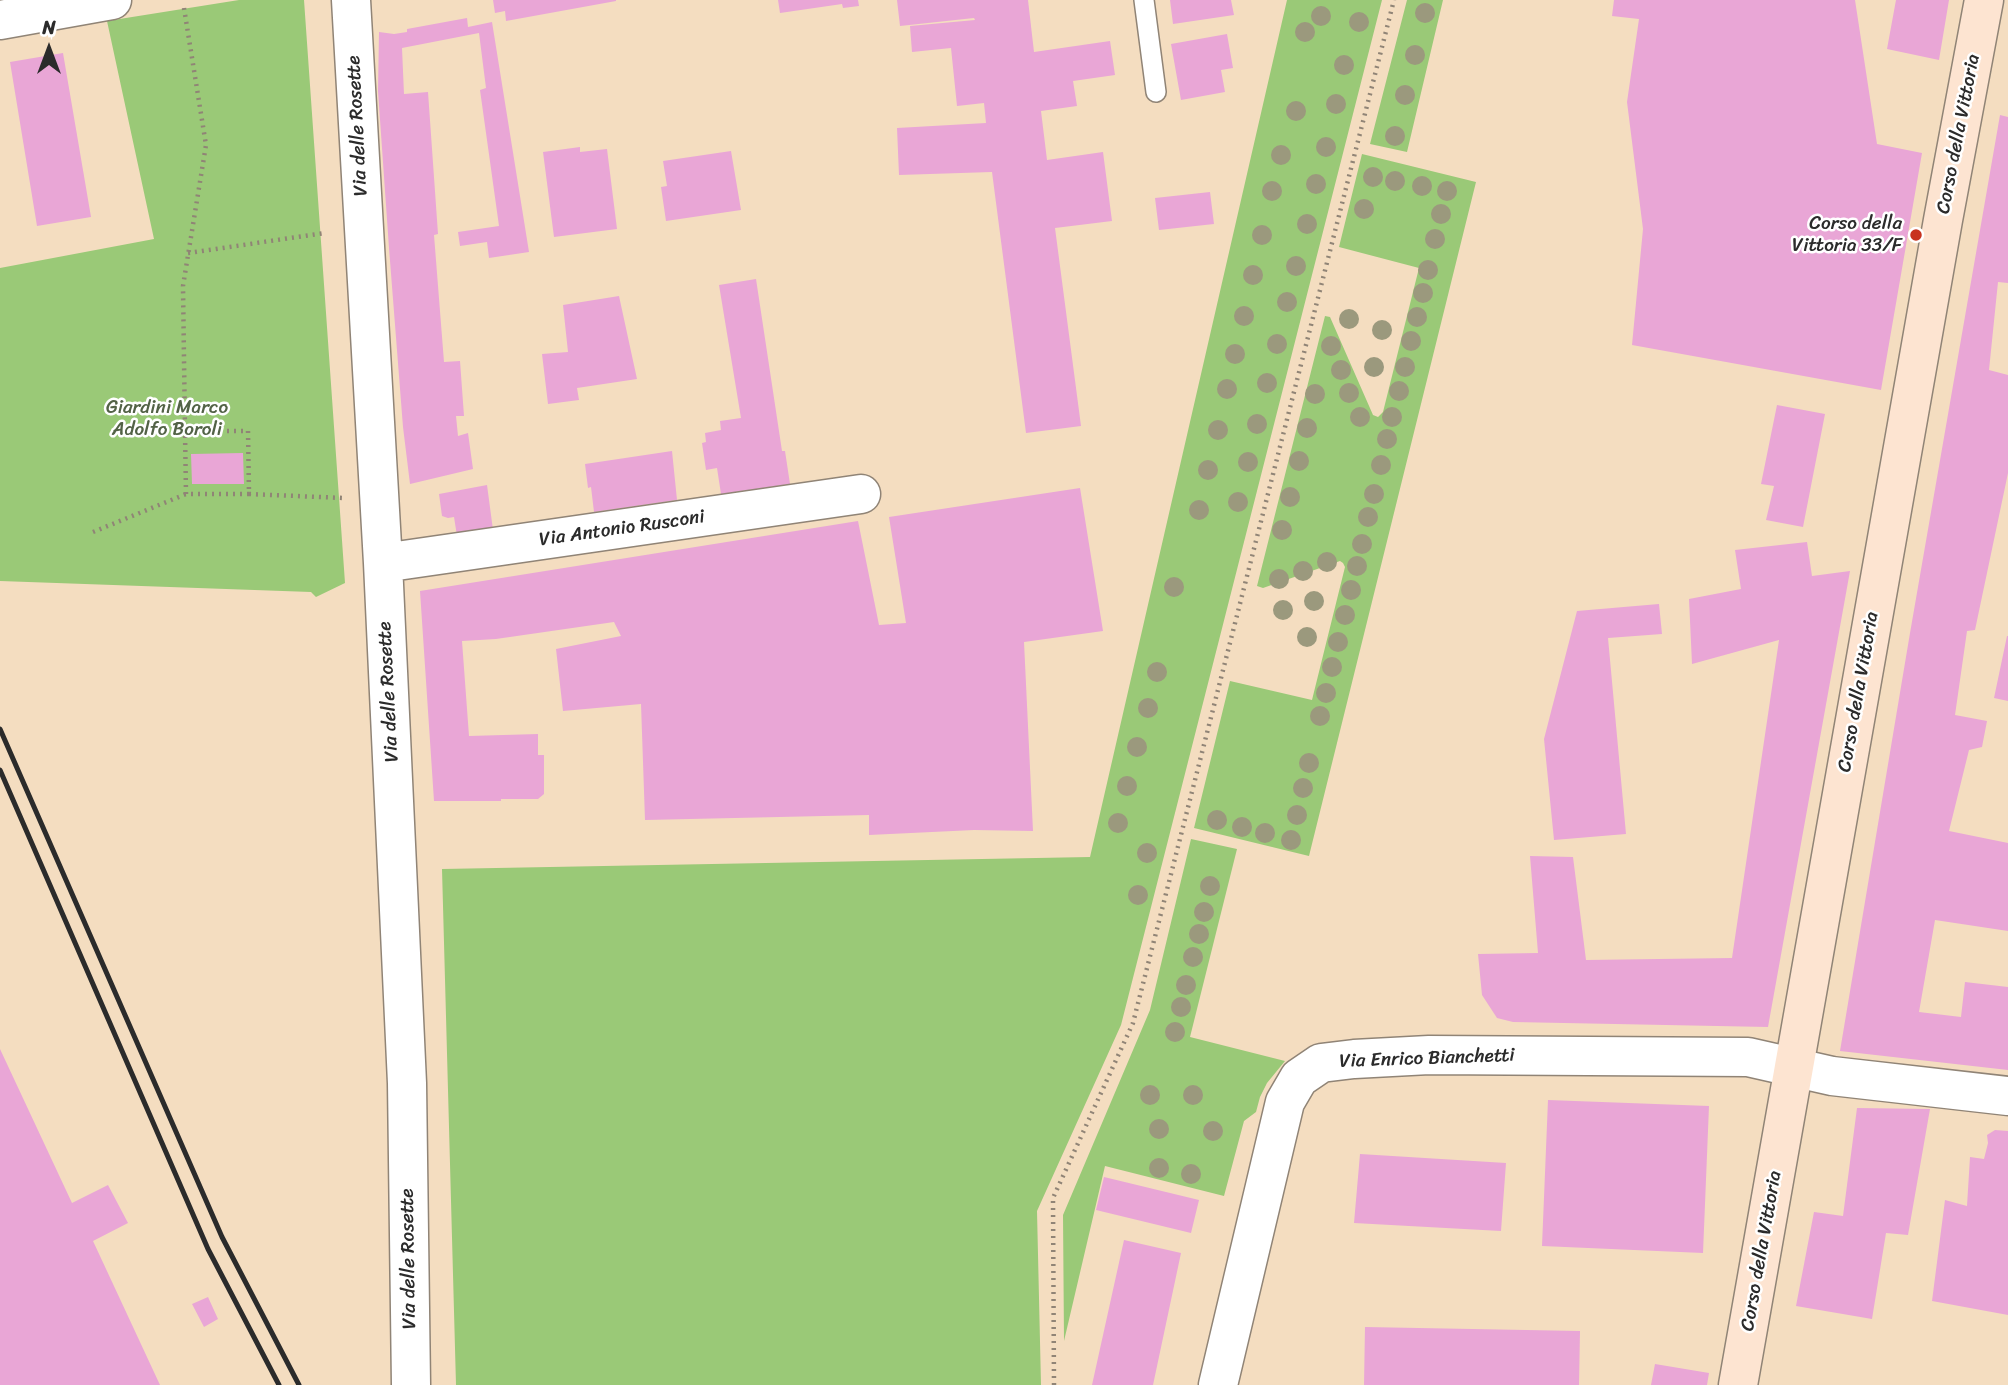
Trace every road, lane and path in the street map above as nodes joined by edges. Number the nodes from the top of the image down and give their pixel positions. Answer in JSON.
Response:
{"nodes":[{"id":1,"x":112,"y":0,"type":"edge"},
{"id":2,"x":351,"y":0,"type":"edge"},
{"id":3,"x":1144,"y":0,"type":"edge"},
{"id":4,"x":1394,"y":0,"type":"edge"},
{"id":5,"x":1984,"y":0,"type":"edge"},
{"id":6,"x":184,"y":8,"type":"dead end"},
{"id":7,"x":0,"y":20,"type":"edge"},
{"id":8,"x":1156,"y":92,"type":"dead end"},
{"id":9,"x":325,"y":233,"type":"dead end"},
{"id":10,"x":188,"y":253,"type":"junction"},
{"id":11,"x":185,"y":431,"type":"junction"},
{"id":12,"x":186,"y":494,"type":"junction"},
{"id":13,"x":249,"y":494,"type":"junction"},
{"id":14,"x":861,"y":494,"type":"dead end"},
{"id":15,"x":344,"y":498,"type":"dead end"},
{"id":16,"x":93,"y":532,"type":"dead end"},
{"id":17,"x":383,"y":563,"type":"junction"},
{"id":18,"x":1793,"y":1067,"type":"junction"},
{"id":19,"x":2008,"y":1096,"type":"edge"},
{"id":20,"x":411,"y":1385,"type":"edge"},
{"id":21,"x":1054,"y":1385,"type":"edge"},
{"id":22,"x":1218,"y":1385,"type":"edge"},
{"id":23,"x":1738,"y":1385,"type":"edge"}],
"edges":[{"from":1,"to":7,"type":"street"},
{"from":2,"to":17,"type":"street","name":"Via delle Rosette"},
{"from":3,"to":8,"type":"lane"},
{"from":4,"to":21,"type":"path"},
{"from":5,"to":18,"type":"main road","name":"Corso della Vittoria"},
{"from":6,"to":10,"type":"path"},
{"from":9,"to":10,"type":"path"},
{"from":10,"to":11,"type":"path"},
{"from":11,"to":12,"type":"path"},
{"from":11,"to":13,"type":"path"},
{"from":12,"to":13,"type":"path"},
{"from":12,"to":16,"type":"path"},
{"from":13,"to":15,"type":"path"},
{"from":14,"to":17,"type":"street","name":"Via Antonio Rusconi"},
{"from":17,"to":20,"type":"street","name":"Via delle Rosette"},
{"from":18,"to":19,"type":"street","name":"Via Enrico Bianchetti"},
{"from":18,"to":22,"type":"street","name":"Via Enrico Bianchetti"},
{"from":18,"to":23,"type":"main road","name":"Corso della Vittoria"}]}
